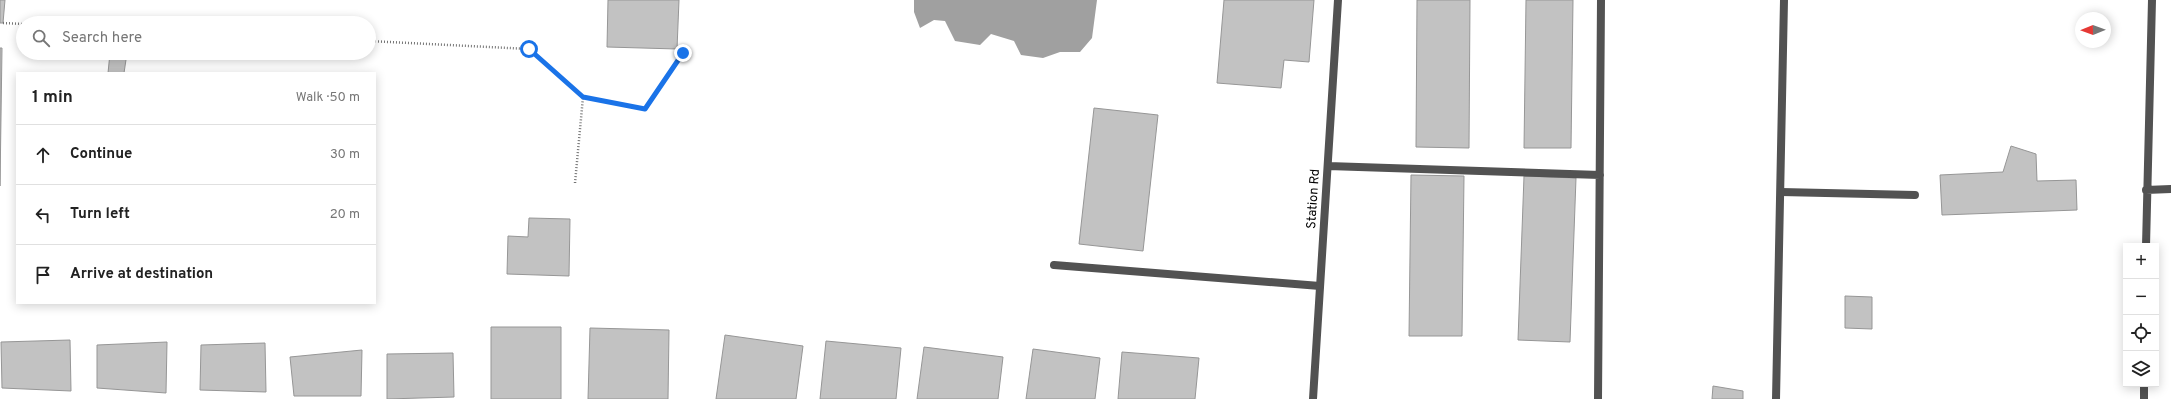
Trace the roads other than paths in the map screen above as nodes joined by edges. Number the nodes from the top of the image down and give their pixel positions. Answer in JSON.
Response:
{"nodes":[{"id":1,"x":1338,"y":0,"type":"edge"},
{"id":2,"x":1601,"y":0,"type":"edge"},
{"id":3,"x":1784,"y":0,"type":"edge"},
{"id":4,"x":2152,"y":0,"type":"edge"},
{"id":5,"x":1328,"y":166,"type":"junction"},
{"id":6,"x":1600,"y":175,"type":"junction"},
{"id":7,"x":2171,"y":189,"type":"edge"},
{"id":8,"x":2146,"y":190,"type":"junction"},
{"id":9,"x":1781,"y":192,"type":"junction"},
{"id":10,"x":1915,"y":195,"type":"dead end"},
{"id":11,"x":2146,"y":243,"type":"edge"},
{"id":12,"x":1054,"y":265,"type":"dead end"},
{"id":13,"x":1320,"y":286,"type":"junction"},
{"id":14,"x":2144,"y":387,"type":"edge"},
{"id":15,"x":1313,"y":399,"type":"edge"},
{"id":16,"x":1598,"y":399,"type":"edge"},
{"id":17,"x":1776,"y":399,"type":"edge"},
{"id":18,"x":2144,"y":399,"type":"edge"}],
"edges":[{"from":1,"to":5,"type":"street","name":"Station Rd"},
{"from":2,"to":6,"type":"street"},
{"from":3,"to":9,"type":"street"},
{"from":4,"to":8,"type":"street"},
{"from":5,"to":6,"type":"street"},
{"from":5,"to":13,"type":"street","name":"Station Rd"},
{"from":6,"to":16,"type":"street"},
{"from":7,"to":8,"type":"street"},
{"from":8,"to":11,"type":"street"},
{"from":9,"to":10,"type":"street"},
{"from":9,"to":17,"type":"street"},
{"from":12,"to":13,"type":"street"},
{"from":13,"to":15,"type":"street","name":"Station Rd"},
{"from":14,"to":18,"type":"street"}]}
